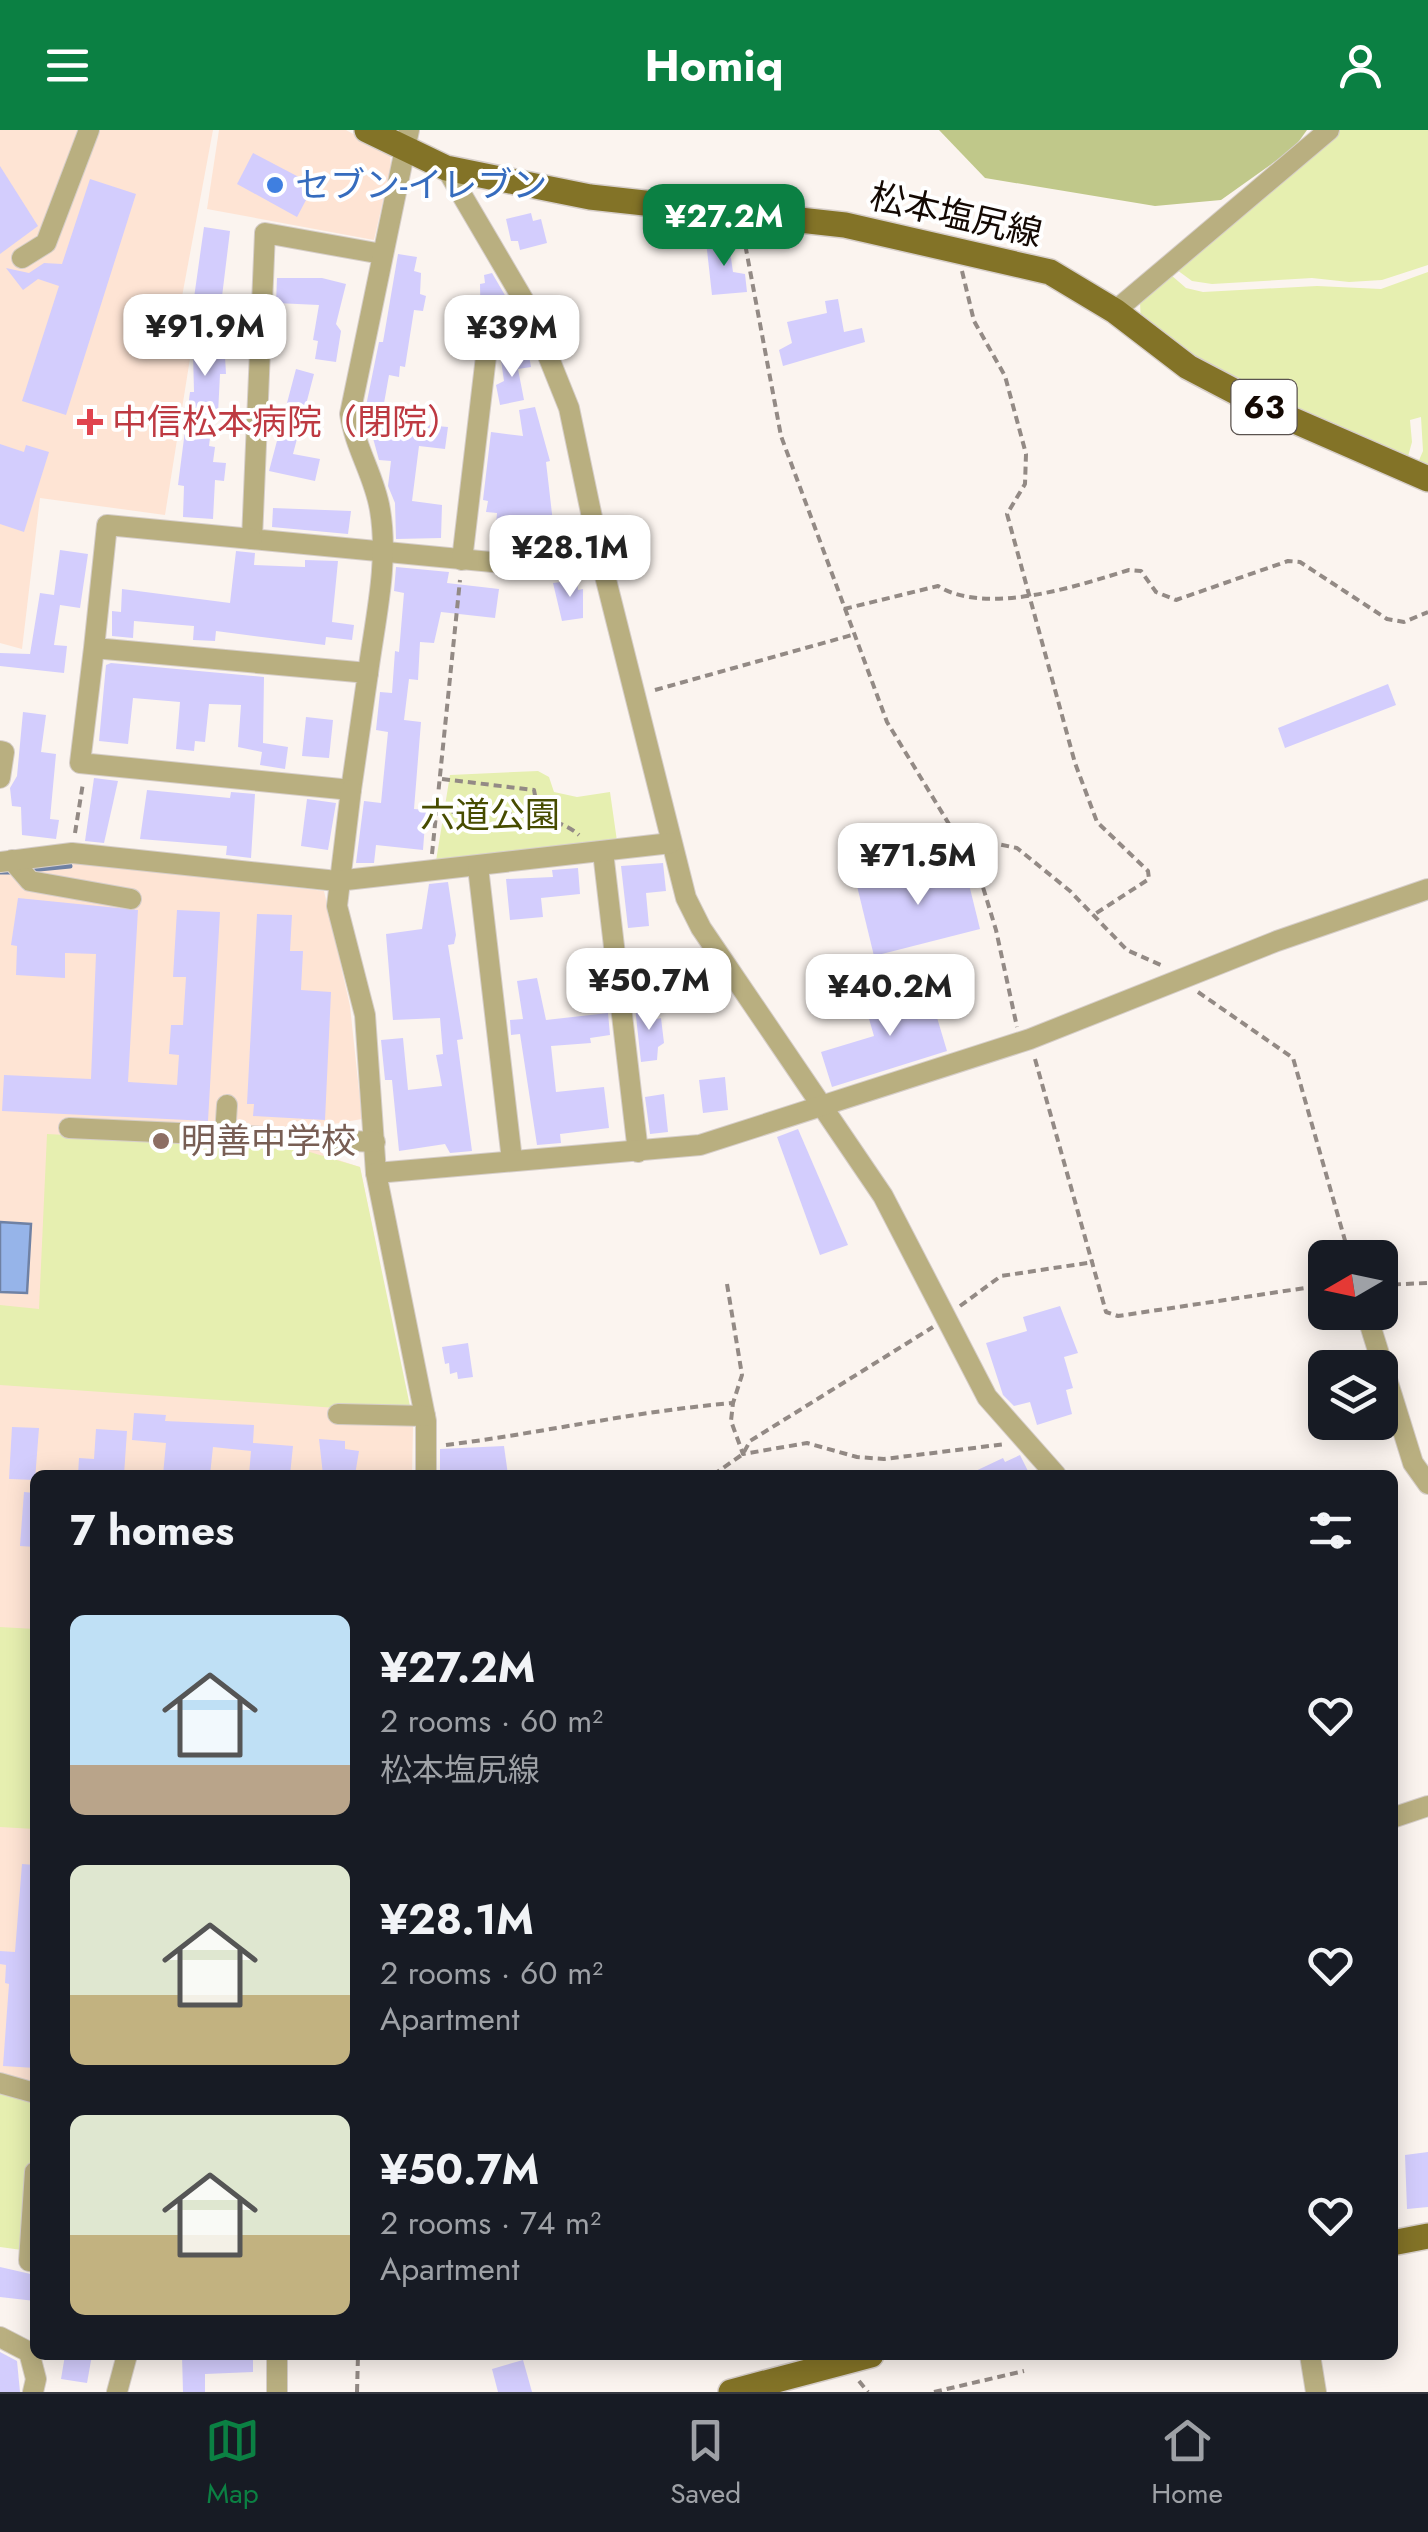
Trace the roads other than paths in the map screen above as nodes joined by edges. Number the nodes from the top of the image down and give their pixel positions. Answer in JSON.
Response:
{"nodes":[{"id":1,"x":89,"y":130,"type":"edge"},
{"id":2,"x":367,"y":130,"type":"edge"},
{"id":3,"x":1328,"y":130,"type":"edge"},
{"id":4,"x":407,"y":139,"type":"edge"},
{"id":5,"x":446,"y":168,"type":"junction"},
{"id":6,"x":382,"y":254,"type":"junction"},
{"id":7,"x":22,"y":258,"type":"dead end"},
{"id":8,"x":1115,"y":310,"type":"junction"},
{"id":9,"x":544,"y":339,"type":"junction"},
{"id":10,"x":1428,"y":479,"type":"edge"},
{"id":11,"x":252,"y":540,"type":"junction"},
{"id":12,"x":384,"y":553,"type":"junction"},
{"id":13,"x":601,"y":560,"type":"junction"},
{"id":14,"x":462,"y":564,"type":"junction"},
{"id":15,"x":94,"y":648,"type":"junction"},
{"id":16,"x":368,"y":673,"type":"junction"},
{"id":17,"x":0,"y":752,"type":"edge"},
{"id":18,"x":0,"y":778,"type":"edge"},
{"id":19,"x":351,"y":790,"type":"junction"},
{"id":20,"x":670,"y":843,"type":"junction"},
{"id":21,"x":603,"y":852,"type":"junction"},
{"id":22,"x":9,"y":864,"type":"edge"},
{"id":23,"x":478,"y":867,"type":"junction"},
{"id":24,"x":337,"y":881,"type":"junction"},
{"id":25,"x":1428,"y":889,"type":"edge"},
{"id":26,"x":131,"y":899,"type":"dead end"},
{"id":27,"x":824,"y":1104,"type":"junction"},
{"id":28,"x":227,"y":1105,"type":"dead end"},
{"id":29,"x":69,"y":1128,"type":"dead end"},
{"id":30,"x":225,"y":1135,"type":"junction"},
{"id":31,"x":374,"y":1142,"type":"junction"},
{"id":32,"x":638,"y":1152,"type":"junction"},
{"id":33,"x":512,"y":1160,"type":"junction"},
{"id":34,"x":376,"y":1173,"type":"junction"},
{"id":35,"x":1372,"y":1330,"type":"edge"},
{"id":36,"x":338,"y":1414,"type":"dead end"},
{"id":37,"x":418,"y":1416,"type":"junction"},
{"id":38,"x":426,"y":1470,"type":"edge"},
{"id":39,"x":1052,"y":1470,"type":"edge"},
{"id":40,"x":1428,"y":1484,"type":"edge"},
{"id":41,"x":1428,"y":1806,"type":"edge"},
{"id":42,"x":1398,"y":1816,"type":"edge"},
{"id":43,"x":0,"y":2083,"type":"edge"},
{"id":44,"x":30,"y":2092,"type":"edge"},
{"id":45,"x":1428,"y":2236,"type":"edge"},
{"id":46,"x":1398,"y":2242,"type":"edge"},
{"id":47,"x":0,"y":2337,"type":"edge"},
{"id":48,"x":30,"y":2356,"type":"edge"},
{"id":49,"x":31,"y":2360,"type":"edge"},
{"id":50,"x":126,"y":2360,"type":"edge"},
{"id":51,"x":277,"y":2360,"type":"edge"},
{"id":52,"x":1311,"y":2360,"type":"edge"},
{"id":53,"x":817,"y":2361,"type":"edge"},
{"id":54,"x":33,"y":2392,"type":"edge"},
{"id":55,"x":117,"y":2392,"type":"edge"},
{"id":56,"x":277,"y":2392,"type":"edge"},
{"id":57,"x":731,"y":2392,"type":"edge"},
{"id":58,"x":1316,"y":2392,"type":"edge"}],
"edges":[{"from":1,"to":7,"type":"street"},
{"from":2,"to":4,"type":"main road","name":"松本塩尻線","number":"63"},
{"from":3,"to":8,"type":"street"},
{"from":4,"to":5,"type":"main road","name":"松本塩尻線","number":"63"},
{"from":4,"to":6,"type":"street"},
{"from":5,"to":8,"type":"main road","name":"松本塩尻線","number":"63"},
{"from":5,"to":9,"type":"street"},
{"from":6,"to":11,"type":"street"},
{"from":6,"to":12,"type":"street"},
{"from":8,"to":10,"type":"main road","name":"松本塩尻線","number":"63"},
{"from":9,"to":13,"type":"street"},
{"from":9,"to":14,"type":"street"},
{"from":11,"to":12,"type":"street"},
{"from":11,"to":15,"type":"street"},
{"from":12,"to":14,"type":"street"},
{"from":12,"to":16,"type":"street"},
{"from":13,"to":14,"type":"street"},
{"from":13,"to":20,"type":"street"},
{"from":15,"to":16,"type":"street"},
{"from":15,"to":19,"type":"street"},
{"from":16,"to":19,"type":"street"},
{"from":17,"to":18,"type":"street"},
{"from":19,"to":24,"type":"street"},
{"from":20,"to":21,"type":"street"},
{"from":20,"to":27,"type":"street"},
{"from":21,"to":23,"type":"street"},
{"from":21,"to":32,"type":"street"},
{"from":22,"to":24,"type":"street"},
{"from":22,"to":26,"type":"street"},
{"from":23,"to":24,"type":"street"},
{"from":23,"to":33,"type":"street"},
{"from":24,"to":31,"type":"street"},
{"from":25,"to":27,"type":"street"},
{"from":27,"to":32,"type":"street"},
{"from":27,"to":39,"type":"street"},
{"from":28,"to":30,"type":"street"},
{"from":29,"to":30,"type":"street"},
{"from":30,"to":31,"type":"street"},
{"from":31,"to":34,"type":"street"},
{"from":32,"to":33,"type":"street"},
{"from":33,"to":34,"type":"street"},
{"from":34,"to":37,"type":"street"},
{"from":35,"to":40,"type":"street"},
{"from":36,"to":37,"type":"street"},
{"from":37,"to":38,"type":"street"},
{"from":41,"to":42,"type":"street"},
{"from":43,"to":44,"type":"street"},
{"from":45,"to":46,"type":"main road"},
{"from":47,"to":48,"type":"street"},
{"from":49,"to":54,"type":"street"},
{"from":50,"to":55,"type":"street"},
{"from":51,"to":56,"type":"street"},
{"from":52,"to":58,"type":"street"},
{"from":53,"to":57,"type":"main road"}]}
